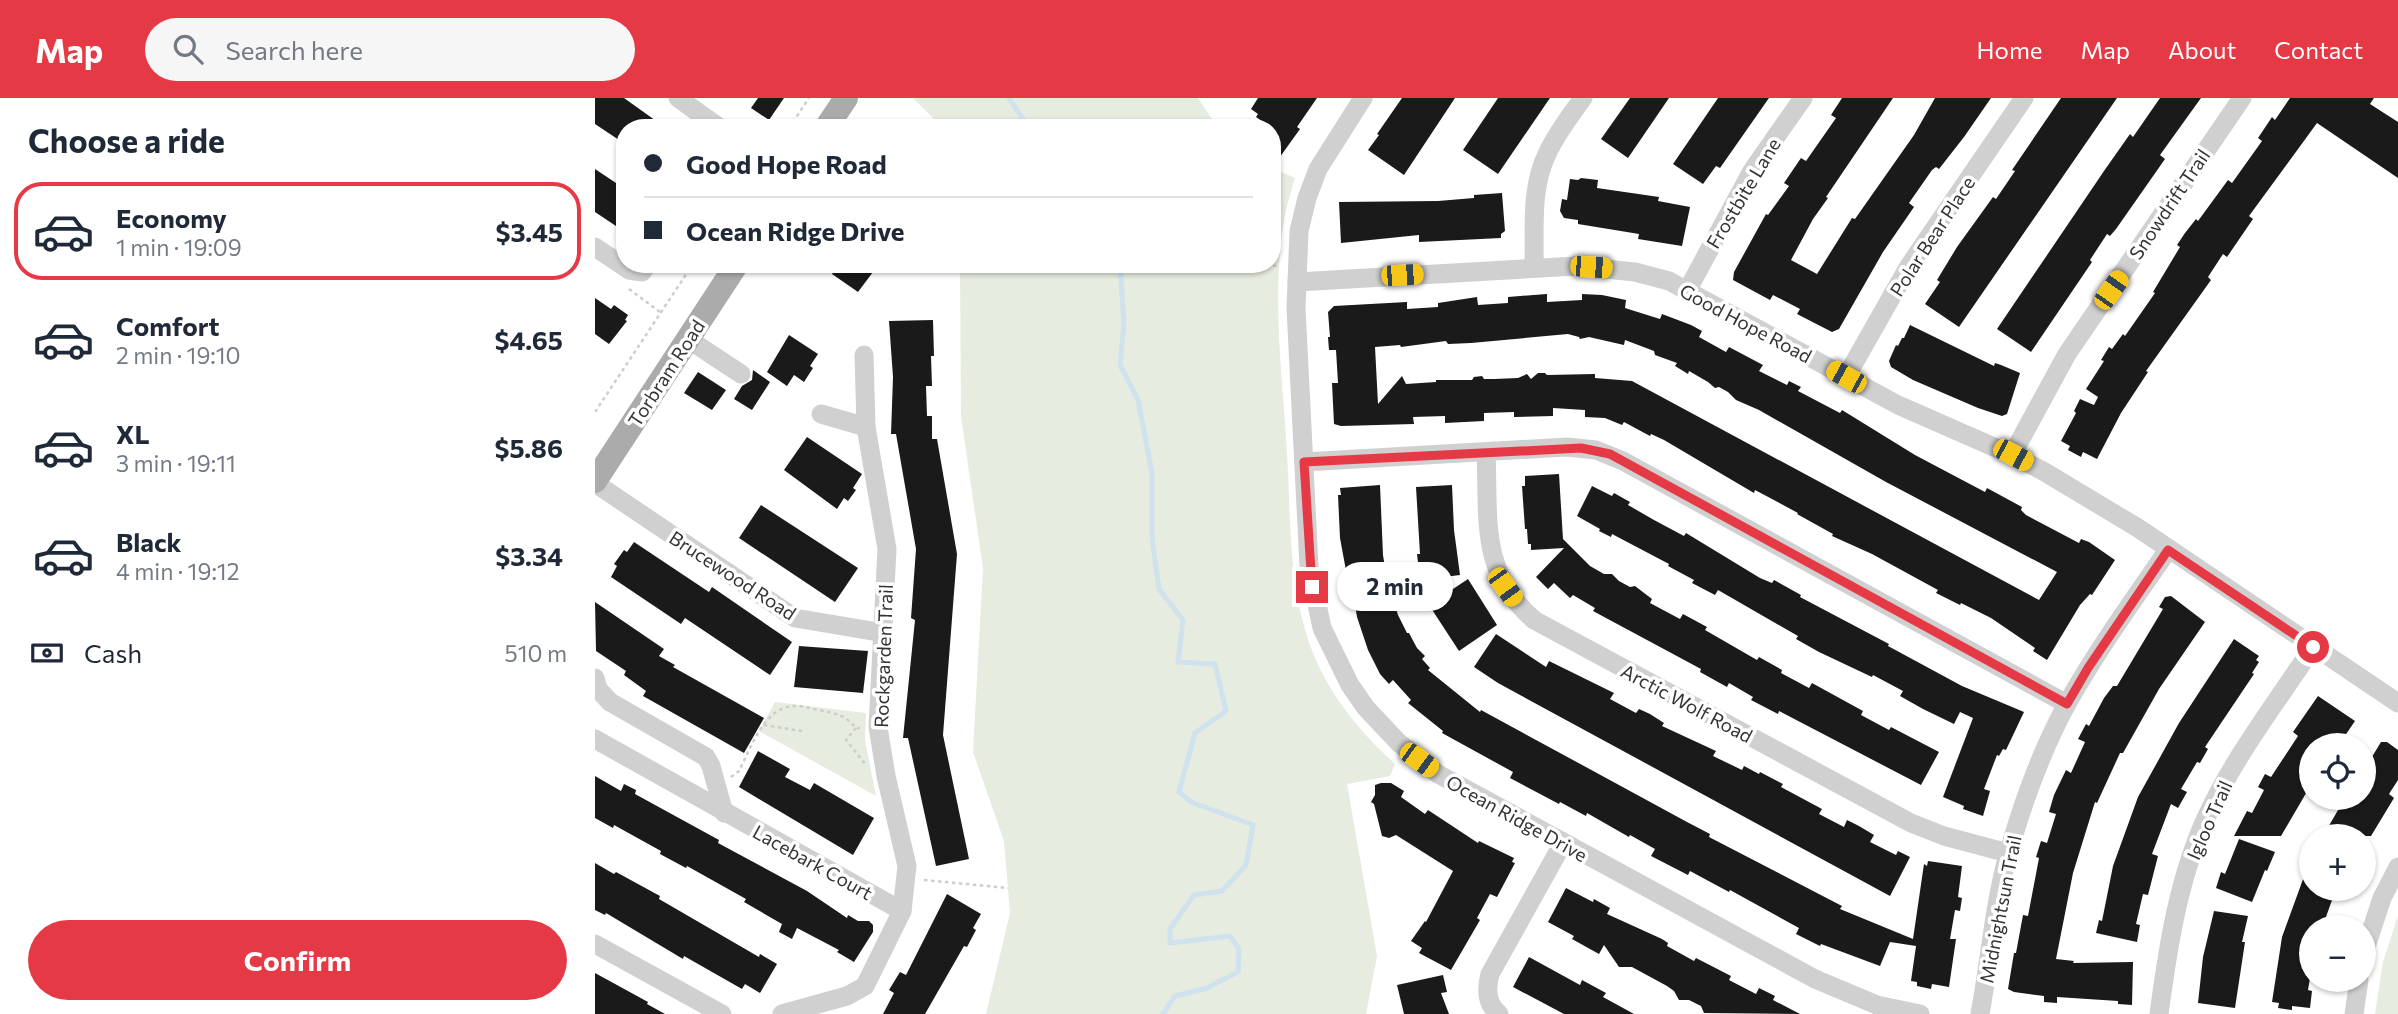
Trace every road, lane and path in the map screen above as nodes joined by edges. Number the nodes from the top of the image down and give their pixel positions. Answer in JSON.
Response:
{"nodes":[{"id":1,"x":678,"y":98,"type":"edge"},
{"id":2,"x":809,"y":98,"type":"edge"},
{"id":3,"x":846,"y":98,"type":"edge"},
{"id":4,"x":1363,"y":98,"type":"edge"},
{"id":5,"x":1583,"y":98,"type":"edge"},
{"id":6,"x":1803,"y":98,"type":"edge"},
{"id":7,"x":2024,"y":98,"type":"edge"},
{"id":8,"x":2242,"y":98,"type":"edge"},
{"id":9,"x":707,"y":119,"type":"edge"},
{"id":10,"x":795,"y":119,"type":"edge"},
{"id":11,"x":832,"y":119,"type":"edge"},
{"id":12,"x":595,"y":247,"type":"edge"},
{"id":13,"x":616,"y":257,"type":"edge"},
{"id":14,"x":1534,"y":268,"type":"junction"},
{"id":15,"x":634,"y":273,"type":"edge"},
{"id":16,"x":687,"y":273,"type":"edge"},
{"id":17,"x":731,"y":273,"type":"edge"},
{"id":18,"x":1297,"y":282,"type":"junction"},
{"id":19,"x":1687,"y":290,"type":"junction"},
{"id":20,"x":660,"y":312,"type":"junction"},
{"id":21,"x":688,"y":339,"type":"junction"},
{"id":22,"x":864,"y":355,"type":"dead end"},
{"id":23,"x":741,"y":374,"type":"dead end"},
{"id":24,"x":1846,"y":377,"type":"junction"},
{"id":25,"x":595,"y":412,"type":"edge"},
{"id":26,"x":821,"y":414,"type":"dead end"},
{"id":27,"x":866,"y":427,"type":"junction"},
{"id":28,"x":1486,"y":452,"type":"junction"},
{"id":29,"x":2013,"y":455,"type":"junction"},
{"id":30,"x":1304,"y":462,"type":"junction"},
{"id":31,"x":595,"y":482,"type":"edge"},
{"id":32,"x":2168,"y":550,"type":"junction"},
{"id":33,"x":884,"y":633,"type":"junction"},
{"id":34,"x":2313,"y":647,"type":"junction"},
{"id":35,"x":595,"y":678,"type":"edge"},
{"id":36,"x":2398,"y":703,"type":"edge"},
{"id":37,"x":2067,"y":704,"type":"junction"},
{"id":38,"x":764,"y":725,"type":"junction"},
{"id":39,"x":878,"y":727,"type":"junction"},
{"id":40,"x":856,"y":728,"type":"junction"},
{"id":41,"x":802,"y":731,"type":"dead end"},
{"id":42,"x":595,"y":739,"type":"edge"},
{"id":43,"x":886,"y":776,"type":"junction"},
{"id":44,"x":717,"y":787,"type":"junction"},
{"id":45,"x":724,"y":813,"type":"junction"},
{"id":46,"x":1563,"y":843,"type":"junction"},
{"id":47,"x":2008,"y":853,"type":"junction"},
{"id":48,"x":2398,"y":867,"type":"edge"},
{"id":49,"x":906,"y":878,"type":"junction"},
{"id":50,"x":1008,"y":888,"type":"dead end"},
{"id":51,"x":902,"y":911,"type":"junction"},
{"id":52,"x":2376,"y":916,"type":"edge"},
{"id":53,"x":595,"y":944,"type":"edge"},
{"id":54,"x":2357,"y":992,"type":"edge"},
{"id":55,"x":722,"y":1014,"type":"edge"},
{"id":56,"x":782,"y":1014,"type":"edge"},
{"id":57,"x":1499,"y":1014,"type":"edge"},
{"id":58,"x":1920,"y":1014,"type":"edge"},
{"id":59,"x":1980,"y":1014,"type":"edge"},
{"id":60,"x":2159,"y":1014,"type":"edge"},
{"id":61,"x":2354,"y":1014,"type":"edge"}],
"edges":[{"from":1,"to":9,"type":"street"},
{"from":2,"to":10,"type":"path"},
{"from":3,"to":11,"type":"main road"},
{"from":4,"to":18,"type":"street","name":"Ocean Ridge Drive"},
{"from":5,"to":14,"type":"street"},
{"from":6,"to":19,"type":"street","name":"Frostbite Lane"},
{"from":7,"to":24,"type":"street","name":"Polar Bear Place"},
{"from":8,"to":29,"type":"street","name":"Snowdrift Trail"},
{"from":12,"to":13,"type":"street"},
{"from":14,"to":18,"type":"street","name":"Good Hope Road"},
{"from":14,"to":19,"type":"street","name":"Good Hope Road"},
{"from":15,"to":20,"type":"path"},
{"from":16,"to":20,"type":"path"},
{"from":17,"to":21,"type":"main road","name":"Torbram Road"},
{"from":18,"to":30,"type":"street","name":"Ocean Ridge Drive"},
{"from":19,"to":24,"type":"street","name":"Good Hope Road"},
{"from":20,"to":25,"type":"path"},
{"from":21,"to":23,"type":"street"},
{"from":21,"to":31,"type":"main road","name":"Torbram Road"},
{"from":22,"to":27,"type":"street","name":"Rockgarden Trail"},
{"from":24,"to":29,"type":"street","name":"Good Hope Road"},
{"from":26,"to":27,"type":"street"},
{"from":27,"to":33,"type":"street","name":"Rockgarden Trail"},
{"from":28,"to":30,"type":"street"},
{"from":28,"to":37,"type":"street"},
{"from":28,"to":47,"type":"street","name":"Arctic Wolf Road"},
{"from":29,"to":32,"type":"street","name":"Good Hope Road"},
{"from":30,"to":46,"type":"street","name":"Ocean Ridge Drive"},
{"from":31,"to":33,"type":"street","name":"Brucewood Road"},
{"from":32,"to":34,"type":"street","name":"Good Hope Road"},
{"from":32,"to":37,"type":"street","name":"Midnightsun Trail"},
{"from":33,"to":39,"type":"street","name":"Rockgarden Trail"},
{"from":34,"to":36,"type":"street","name":"Good Hope Road"},
{"from":34,"to":60,"type":"street","name":"Igloo Trail"},
{"from":35,"to":44,"type":"street"},
{"from":37,"to":47,"type":"street","name":"Midnightsun Trail"},
{"from":38,"to":40,"type":"path"},
{"from":38,"to":41,"type":"path"},
{"from":38,"to":44,"type":"path"},
{"from":39,"to":40,"type":"path"},
{"from":39,"to":43,"type":"street","name":"Rockgarden Trail"},
{"from":40,"to":43,"type":"path"},
{"from":42,"to":45,"type":"street","name":"Lacebark Court"},
{"from":43,"to":49,"type":"street","name":"Rockgarden Trail"},
{"from":44,"to":45,"type":"street"},
{"from":45,"to":51,"type":"street","name":"Lacebark Court"},
{"from":46,"to":57,"type":"street"},
{"from":46,"to":58,"type":"street","name":"Ocean Ridge Drive"},
{"from":47,"to":59,"type":"street","name":"Midnightsun Trail"},
{"from":48,"to":52,"type":"street"},
{"from":49,"to":50,"type":"path"},
{"from":49,"to":51,"type":"street","name":"Rockgarden Trail"},
{"from":51,"to":56,"type":"street","name":"Rockgarden Trail"},
{"from":53,"to":55,"type":"street"},
{"from":54,"to":61,"type":"street"}]}
